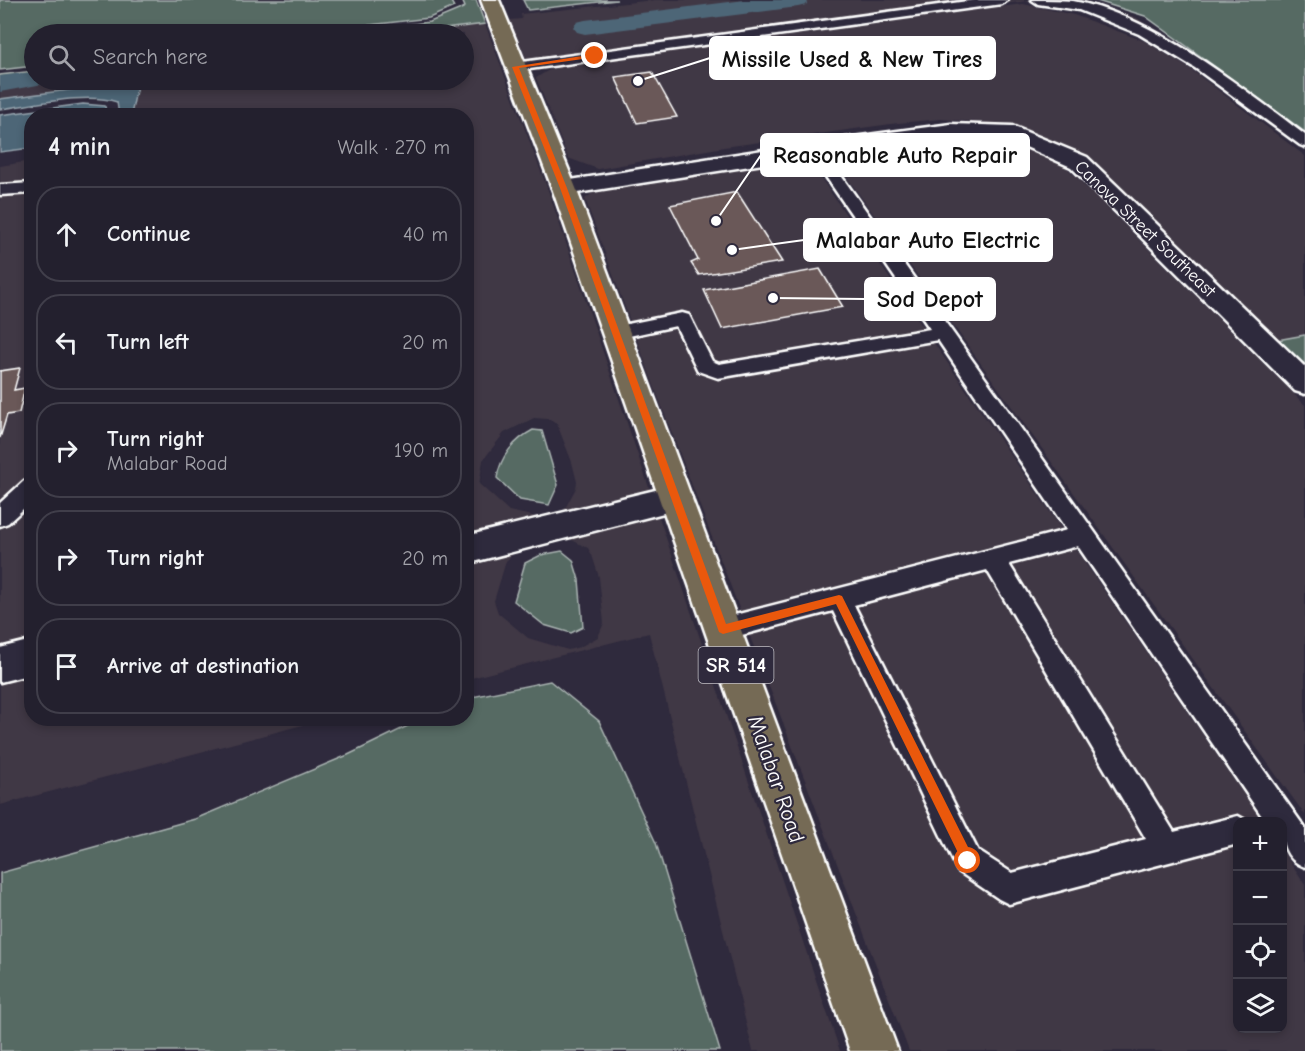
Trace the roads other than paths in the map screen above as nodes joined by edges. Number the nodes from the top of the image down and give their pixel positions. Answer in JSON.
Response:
{"nodes":[{"id":1,"x":490,"y":0,"type":"edge"},
{"id":2,"x":1002,"y":0,"type":"edge"},
{"id":3,"x":1038,"y":0,"type":"edge"},
{"id":4,"x":515,"y":67,"type":"junction"},
{"id":5,"x":1305,"y":142,"type":"edge"},
{"id":6,"x":815,"y":149,"type":"junction"},
{"id":7,"x":24,"y":188,"type":"edge"},
{"id":8,"x":564,"y":188,"type":"junction"},
{"id":9,"x":0,"y":190,"type":"edge"},
{"id":10,"x":615,"y":333,"type":"junction"},
{"id":11,"x":943,"y":333,"type":"junction"},
{"id":12,"x":1305,"y":384,"type":"edge"},
{"id":13,"x":24,"y":494,"type":"edge"},
{"id":14,"x":676,"y":498,"type":"junction"},
{"id":15,"x":0,"y":517,"type":"edge"},
{"id":16,"x":1085,"y":535,"type":"junction"},
{"id":17,"x":474,"y":548,"type":"edge"},
{"id":18,"x":993,"y":559,"type":"junction"},
{"id":19,"x":839,"y":599,"type":"junction"},
{"id":20,"x":723,"y":629,"type":"junction"},
{"id":21,"x":24,"y":659,"type":"edge"},
{"id":22,"x":0,"y":665,"type":"edge"},
{"id":23,"x":1271,"y":817,"type":"edge"},
{"id":24,"x":1233,"y":831,"type":"edge"},
{"id":25,"x":1287,"y":835,"type":"edge"},
{"id":26,"x":1167,"y":848,"type":"junction"},
{"id":27,"x":1305,"y":854,"type":"edge"},
{"id":28,"x":874,"y":1051,"type":"edge"}],
"edges":[{"from":1,"to":4,"type":"main road","name":"Malabar Road","number":"SR 514"},
{"from":2,"to":4,"type":"lane"},
{"from":3,"to":5,"type":"lane"},
{"from":4,"to":8,"type":"main road","name":"Malabar Road","number":"SR 514"},
{"from":6,"to":8,"type":"street","name":"Canova Street Southeast"},
{"from":6,"to":11,"type":"lane"},
{"from":6,"to":12,"type":"street","name":"Canova Street Southeast"},
{"from":7,"to":9,"type":"lane"},
{"from":8,"to":10,"type":"main road","name":"Malabar Road","number":"SR 514"},
{"from":10,"to":11,"type":"lane"},
{"from":10,"to":14,"type":"main road","name":"Malabar Road","number":"SR 514"},
{"from":11,"to":16,"type":"lane"},
{"from":13,"to":15,"type":"lane"},
{"from":14,"to":17,"type":"street"},
{"from":14,"to":20,"type":"main road","name":"Malabar Road","number":"SR 514"},
{"from":16,"to":18,"type":"lane"},
{"from":16,"to":23,"type":"lane"},
{"from":18,"to":19,"type":"lane"},
{"from":18,"to":26,"type":"lane"},
{"from":19,"to":20,"type":"lane"},
{"from":19,"to":26,"type":"lane"},
{"from":20,"to":28,"type":"main road","name":"Malabar Road","number":"SR 514"},
{"from":21,"to":22,"type":"street"},
{"from":24,"to":26,"type":"lane"},
{"from":25,"to":27,"type":"lane"}]}
